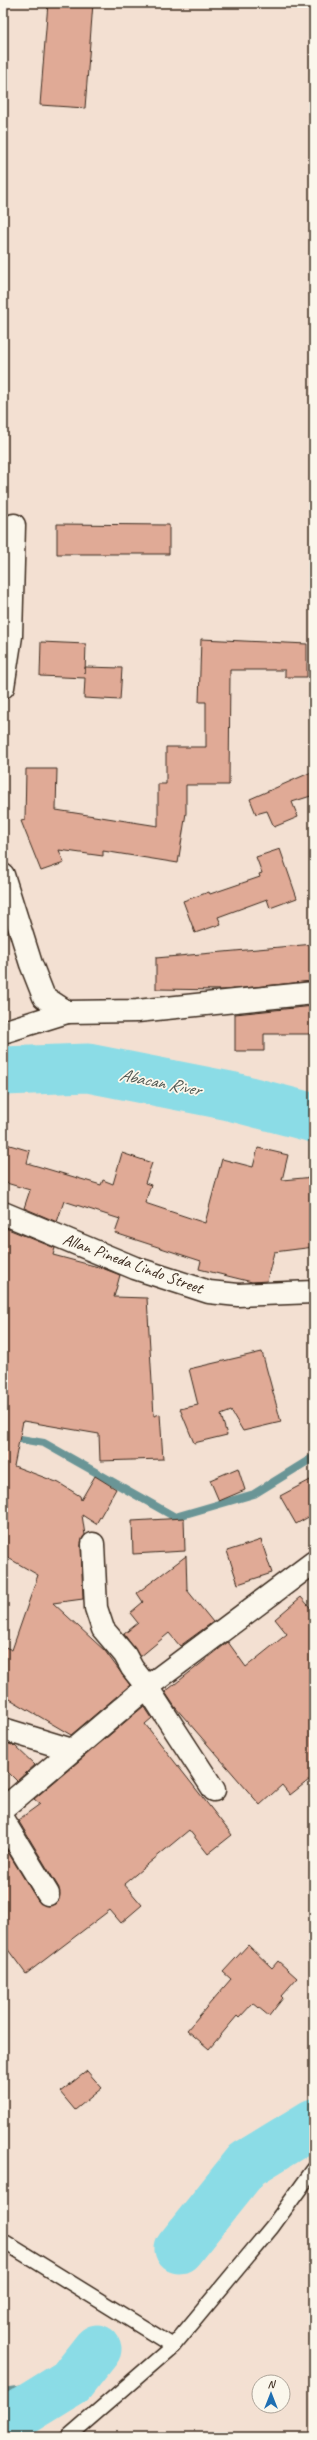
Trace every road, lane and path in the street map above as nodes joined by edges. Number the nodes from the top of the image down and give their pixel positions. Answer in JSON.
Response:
{"nodes":[{"id":1,"x":14,"y":525,"type":"dead end"},
{"id":2,"x":3,"y":687,"type":"edge"},
{"id":3,"x":3,"y":875,"type":"edge"},
{"id":4,"x":314,"y":993,"type":"edge"},
{"id":5,"x":67,"y":1012,"type":"junction"},
{"id":6,"x":3,"y":1032,"type":"edge"},
{"id":7,"x":3,"y":1213,"type":"edge"},
{"id":8,"x":314,"y":1292,"type":"edge"},
{"id":9,"x":93,"y":1544,"type":"dead end"},
{"id":10,"x":314,"y":1562,"type":"edge"},
{"id":11,"x":147,"y":1687,"type":"junction"},
{"id":12,"x":3,"y":1729,"type":"edge"},
{"id":13,"x":72,"y":1750,"type":"junction"},
{"id":14,"x":214,"y":1790,"type":"dead end"},
{"id":15,"x":3,"y":1808,"type":"edge"},
{"id":16,"x":3,"y":1820,"type":"edge"},
{"id":17,"x":48,"y":1894,"type":"dead end"},
{"id":18,"x":314,"y":2169,"type":"edge"},
{"id":19,"x":3,"y":2241,"type":"edge"},
{"id":20,"x":173,"y":2346,"type":"junction"},
{"id":21,"x":68,"y":2437,"type":"edge"}],
"edges":[{"from":1,"to":2,"type":"street"},
{"from":3,"to":5,"type":"street"},
{"from":4,"to":5,"type":"street"},
{"from":5,"to":6,"type":"street"},
{"from":7,"to":8,"type":"street","name":"Allan Pineda Lindo Street"},
{"from":9,"to":11,"type":"street"},
{"from":10,"to":11,"type":"street"},
{"from":11,"to":13,"type":"street"},
{"from":11,"to":14,"type":"street"},
{"from":12,"to":13,"type":"street"},
{"from":13,"to":15,"type":"street"},
{"from":16,"to":17,"type":"street"},
{"from":18,"to":20,"type":"lane"},
{"from":19,"to":20,"type":"lane"},
{"from":20,"to":21,"type":"lane"}]}
